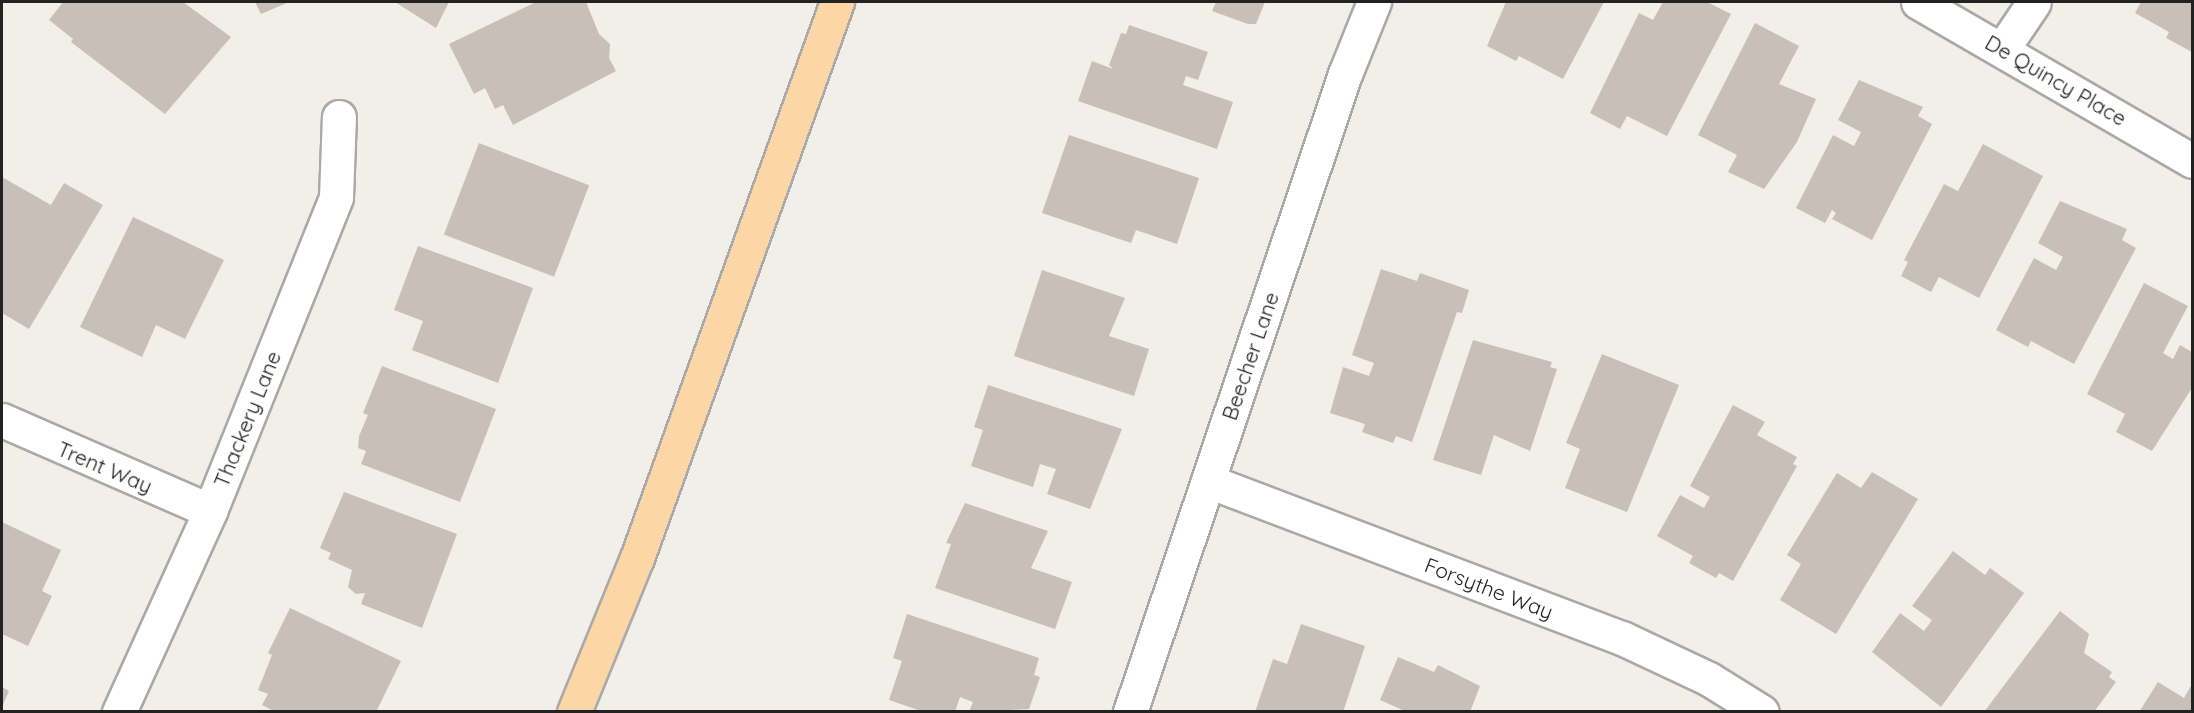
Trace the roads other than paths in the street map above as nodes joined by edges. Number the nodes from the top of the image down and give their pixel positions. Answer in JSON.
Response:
{"nodes":[{"id":1,"x":837,"y":2,"type":"edge"},
{"id":2,"x":1374,"y":2,"type":"edge"},
{"id":3,"x":1918,"y":2,"type":"edge"},
{"id":4,"x":2034,"y":2,"type":"edge"},
{"id":5,"x":2003,"y":48,"type":"junction"},
{"id":6,"x":339,"y":117,"type":"dead end"},
{"id":7,"x":2193,"y":161,"type":"edge"},
{"id":8,"x":2,"y":420,"type":"edge"},
{"id":9,"x":1208,"y":481,"type":"junction"},
{"id":10,"x":210,"y":512,"type":"junction"},
{"id":11,"x":119,"y":711,"type":"edge"},
{"id":12,"x":574,"y":711,"type":"edge"},
{"id":13,"x":1130,"y":711,"type":"edge"},
{"id":14,"x":1762,"y":711,"type":"edge"}],
"edges":[{"from":1,"to":12,"type":"main road"},
{"from":2,"to":9,"type":"street","name":"Beecher Lane"},
{"from":3,"to":5,"type":"street","name":"De Quincy Place"},
{"from":4,"to":5,"type":"street"},
{"from":5,"to":7,"type":"street","name":"De Quincy Place"},
{"from":6,"to":10,"type":"street","name":"Thackery Lane"},
{"from":8,"to":10,"type":"street","name":"Trent Way"},
{"from":9,"to":13,"type":"street","name":"Beecher Lane"},
{"from":9,"to":14,"type":"street","name":"Forsythe Way"},
{"from":10,"to":11,"type":"street","name":"Thackery Lane"}]}
